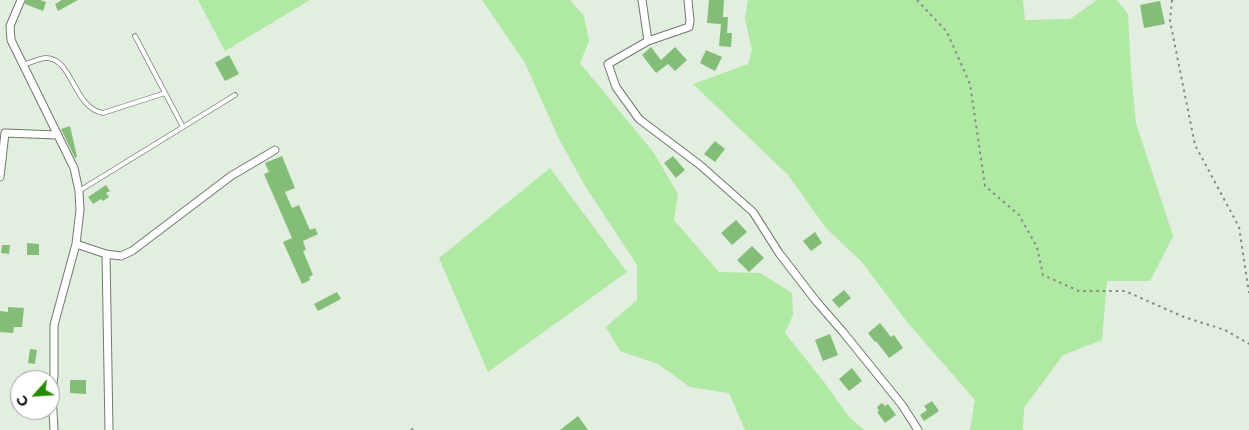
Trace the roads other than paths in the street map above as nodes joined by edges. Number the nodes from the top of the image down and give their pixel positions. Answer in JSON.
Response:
{"nodes":[{"id":1,"x":21,"y":0,"type":"edge"},
{"id":2,"x":642,"y":0,"type":"edge"},
{"id":3,"x":688,"y":0,"type":"edge"},
{"id":4,"x":135,"y":36,"type":"dead end"},
{"id":5,"x":648,"y":41,"type":"junction"},
{"id":6,"x":23,"y":65,"type":"junction"},
{"id":7,"x":165,"y":93,"type":"junction"},
{"id":8,"x":235,"y":95,"type":"dead end"},
{"id":9,"x":183,"y":127,"type":"junction"},
{"id":10,"x":3,"y":132,"type":"edge"},
{"id":11,"x":57,"y":135,"type":"junction"},
{"id":12,"x":275,"y":150,"type":"dead end"},
{"id":13,"x":0,"y":177,"type":"edge"},
{"id":14,"x":79,"y":191,"type":"junction"},
{"id":15,"x":76,"y":244,"type":"junction"},
{"id":16,"x":106,"y":254,"type":"junction"},
{"id":17,"x":54,"y":430,"type":"edge"},
{"id":18,"x":109,"y":430,"type":"edge"},
{"id":19,"x":918,"y":430,"type":"edge"}],
"edges":[{"from":1,"to":6,"type":"street"},
{"from":2,"to":5,"type":"street"},
{"from":3,"to":5,"type":"street"},
{"from":4,"to":7,"type":"lane"},
{"from":5,"to":19,"type":"street"},
{"from":6,"to":7,"type":"lane"},
{"from":6,"to":11,"type":"street"},
{"from":7,"to":9,"type":"lane"},
{"from":8,"to":9,"type":"lane"},
{"from":9,"to":14,"type":"lane"},
{"from":10,"to":11,"type":"street"},
{"from":10,"to":13,"type":"street"},
{"from":11,"to":14,"type":"street"},
{"from":12,"to":16,"type":"street"},
{"from":14,"to":15,"type":"street"},
{"from":15,"to":16,"type":"street"},
{"from":15,"to":17,"type":"street"},
{"from":16,"to":18,"type":"street"}]}
